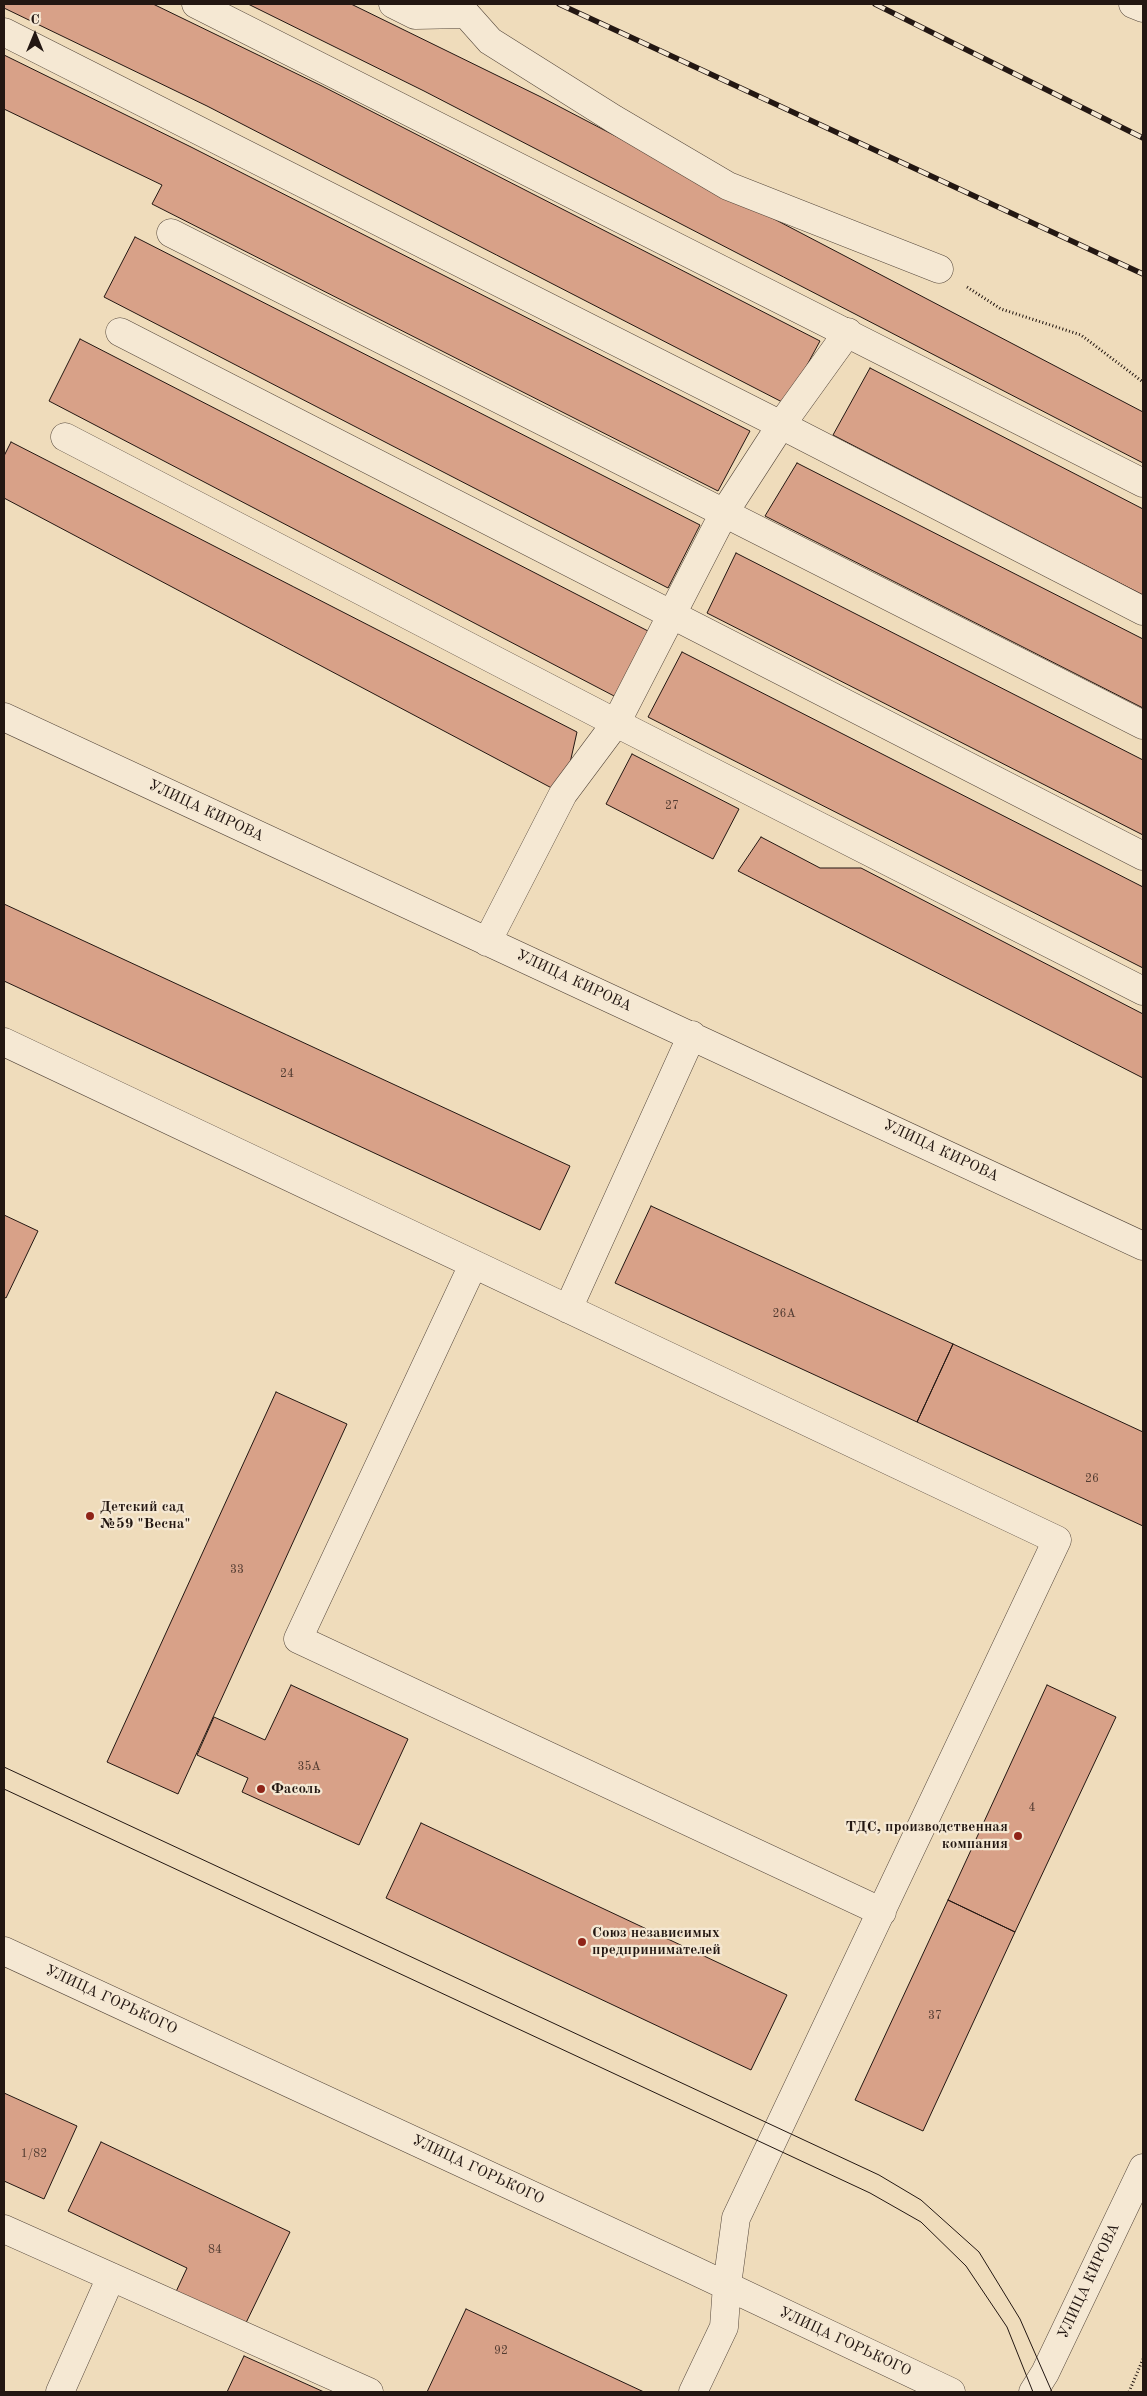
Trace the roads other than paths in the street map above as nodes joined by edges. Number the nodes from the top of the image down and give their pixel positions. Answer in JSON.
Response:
{"nodes":[{"id":1,"x":196,"y":4,"type":"edge"},
{"id":2,"x":393,"y":4,"type":"edge"},
{"id":3,"x":1133,"y":4,"type":"edge"},
{"id":4,"x":1143,"y":8,"type":"edge"},
{"id":5,"x":4,"y":32,"type":"edge"},
{"id":6,"x":171,"y":233,"type":"dead end"},
{"id":7,"x":939,"y":269,"type":"road end"},
{"id":8,"x":120,"y":332,"type":"dead end"},
{"id":9,"x":848,"y":332,"type":"junction"},
{"id":10,"x":781,"y":425,"type":"junction"},
{"id":11,"x":64,"y":436,"type":"dead end"},
{"id":12,"x":1143,"y":483,"type":"edge"},
{"id":13,"x":724,"y":513,"type":"junction"},
{"id":14,"x":1143,"y":612,"type":"edge"},
{"id":15,"x":671,"y":614,"type":"junction"},
{"id":16,"x":4,"y":718,"type":"edge"},
{"id":17,"x":616,"y":723,"type":"junction"},
{"id":18,"x":1143,"y":725,"type":"edge"},
{"id":19,"x":1143,"y":856,"type":"edge"},
{"id":20,"x":488,"y":942,"type":"junction"},
{"id":21,"x":1143,"y":991,"type":"edge"},
{"id":22,"x":692,"y":1035,"type":"junction"},
{"id":23,"x":4,"y":1042,"type":"edge"},
{"id":24,"x":1143,"y":1246,"type":"edge"},
{"id":25,"x":473,"y":1264,"type":"junction"},
{"id":26,"x":568,"y":1309,"type":"junction"},
{"id":27,"x":882,"y":1912,"type":"junction"},
{"id":28,"x":4,"y":1951,"type":"edge"},
{"id":29,"x":1143,"y":2168,"type":"edge"},
{"id":30,"x":4,"y":2229,"type":"edge"},
{"id":31,"x":111,"y":2277,"type":"junction"},
{"id":32,"x":727,"y":2285,"type":"junction"},
{"id":33,"x":60,"y":2392,"type":"edge"},
{"id":34,"x":369,"y":2392,"type":"edge"},
{"id":35,"x":693,"y":2392,"type":"edge"},
{"id":36,"x":952,"y":2392,"type":"edge"},
{"id":37,"x":1033,"y":2392,"type":"edge"}],
"edges":[{"from":1,"to":9,"type":"street"},
{"from":2,"to":7,"type":"street"},
{"from":3,"to":4,"type":"street"},
{"from":5,"to":10,"type":"street"},
{"from":6,"to":13,"type":"street"},
{"from":8,"to":15,"type":"street"},
{"from":9,"to":10,"type":"street"},
{"from":9,"to":12,"type":"street"},
{"from":10,"to":13,"type":"street"},
{"from":10,"to":14,"type":"street"},
{"from":11,"to":17,"type":"street"},
{"from":13,"to":15,"type":"street"},
{"from":13,"to":18,"type":"street"},
{"from":15,"to":17,"type":"street"},
{"from":15,"to":19,"type":"street"},
{"from":16,"to":20,"type":"street","name":"УЛИЦА КИРОВА"},
{"from":17,"to":20,"type":"street"},
{"from":17,"to":21,"type":"street"},
{"from":20,"to":22,"type":"street","name":"УЛИЦА КИРОВА"},
{"from":22,"to":24,"type":"street","name":"УЛИЦА КИРОВА"},
{"from":22,"to":26,"type":"street"},
{"from":23,"to":25,"type":"street"},
{"from":25,"to":26,"type":"street"},
{"from":25,"to":27,"type":"street"},
{"from":26,"to":27,"type":"street"},
{"from":27,"to":32,"type":"street"},
{"from":28,"to":32,"type":"street","name":"УЛИЦА ГОРЬКОГО"},
{"from":29,"to":37,"type":"street","name":"УЛИЦА КИРОВА"},
{"from":30,"to":31,"type":"street"},
{"from":31,"to":33,"type":"street"},
{"from":31,"to":34,"type":"street"},
{"from":32,"to":35,"type":"street"},
{"from":32,"to":36,"type":"street","name":"УЛИЦА ГОРЬКОГО"}]}
